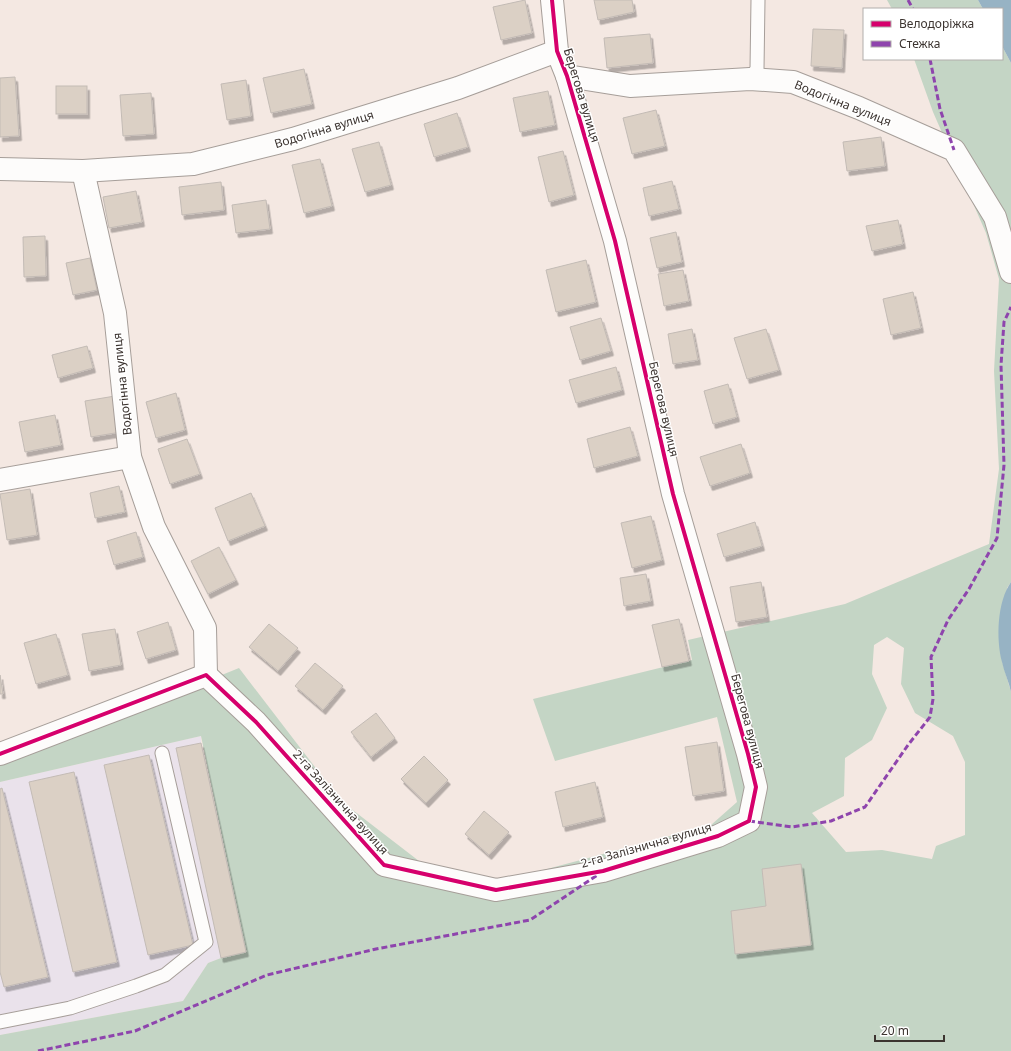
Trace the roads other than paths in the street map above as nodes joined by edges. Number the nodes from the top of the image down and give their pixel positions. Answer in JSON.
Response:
{"nodes":[{"id":1,"x":552,"y":0,"type":"edge"},
{"id":2,"x":758,"y":0,"type":"edge"},
{"id":3,"x":557,"y":51,"type":"junction"},
{"id":4,"x":567,"y":76,"type":"junction"},
{"id":5,"x":750,"y":80,"type":"junction"},
{"id":6,"x":0,"y":169,"type":"edge"},
{"id":7,"x":83,"y":171,"type":"junction"},
{"id":8,"x":1011,"y":272,"type":"edge"},
{"id":9,"x":130,"y":457,"type":"junction"},
{"id":10,"x":0,"y":480,"type":"edge"},
{"id":11,"x":206,"y":675,"type":"junction"},
{"id":12,"x":162,"y":753,"type":"dead end"},
{"id":13,"x":0,"y":754,"type":"edge"},
{"id":14,"x":749,"y":821,"type":"joint"},
{"id":15,"x":0,"y":1022,"type":"edge"}],
"edges":[{"from":1,"to":3,"type":"street","name":"Берегова вулиця"},
{"from":2,"to":5,"type":"lane"},
{"from":3,"to":4,"type":"street","name":"Берегова вулиця"},
{"from":3,"to":7,"type":"street","name":"Водогінна вулиця"},
{"from":4,"to":5,"type":"street","name":"Водогінна вулиця"},
{"from":4,"to":14,"type":"street","name":"Берегова вулиця"},
{"from":5,"to":8,"type":"street","name":"Водогінна вулиця"},
{"from":6,"to":7,"type":"street","name":"Водогінна вулиця"},
{"from":7,"to":9,"type":"street","name":"Водогінна вулиця"},
{"from":9,"to":10,"type":"street"},
{"from":9,"to":11,"type":"street"},
{"from":11,"to":13,"type":"street"},
{"from":11,"to":14,"type":"street","name":"2-га Залізнична вулиця"},
{"from":12,"to":15,"type":"lane"}]}
